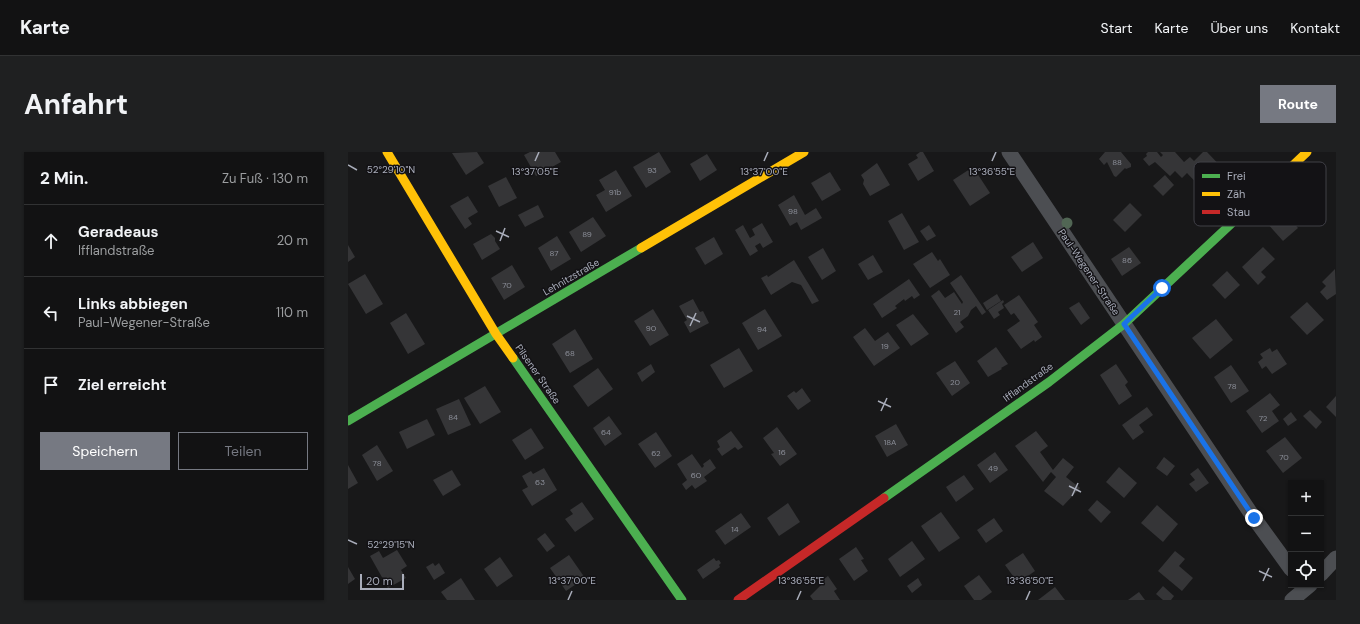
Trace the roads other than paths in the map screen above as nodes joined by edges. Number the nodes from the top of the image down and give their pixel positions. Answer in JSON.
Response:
{"nodes":[{"id":1,"x":387,"y":152,"type":"edge"},
{"id":2,"x":804,"y":152,"type":"edge"},
{"id":3,"x":1009,"y":152,"type":"edge"},
{"id":4,"x":1307,"y":152,"type":"edge"},
{"id":5,"x":1296,"y":162,"type":"edge"},
{"id":6,"x":1228,"y":226,"type":"edge"},
{"id":7,"x":1124,"y":324,"type":"junction"},
{"id":8,"x":496,"y":334,"type":"junction"},
{"id":9,"x":348,"y":421,"type":"edge"},
{"id":10,"x":1336,"y":558,"type":"edge"},
{"id":11,"x":1288,"y":565,"type":"edge"},
{"id":12,"x":1324,"y":571,"type":"edge"},
{"id":13,"x":1308,"y":590,"type":"edge"},
{"id":14,"x":682,"y":600,"type":"edge"},
{"id":15,"x":738,"y":600,"type":"edge"},
{"id":16,"x":1292,"y":600,"type":"edge"}],
"edges":[{"from":1,"to":8,"type":"street","name":"Pilsener Straße"},
{"from":2,"to":8,"type":"street","name":"Lehnitzstraße"},
{"from":3,"to":7,"type":"street","name":"Paul-Wegener-Straße"},
{"from":4,"to":5,"type":"street","name":"Ifflandstraße"},
{"from":6,"to":7,"type":"street","name":"Ifflandstraße"},
{"from":7,"to":11,"type":"street","name":"Paul-Wegener-Straße"},
{"from":7,"to":15,"type":"street","name":"Ifflandstraße"},
{"from":8,"to":9,"type":"street","name":"Lehnitzstraße"},
{"from":8,"to":14,"type":"street","name":"Pilsener Straße"},
{"from":10,"to":12,"type":"street"},
{"from":13,"to":16,"type":"street"}]}
